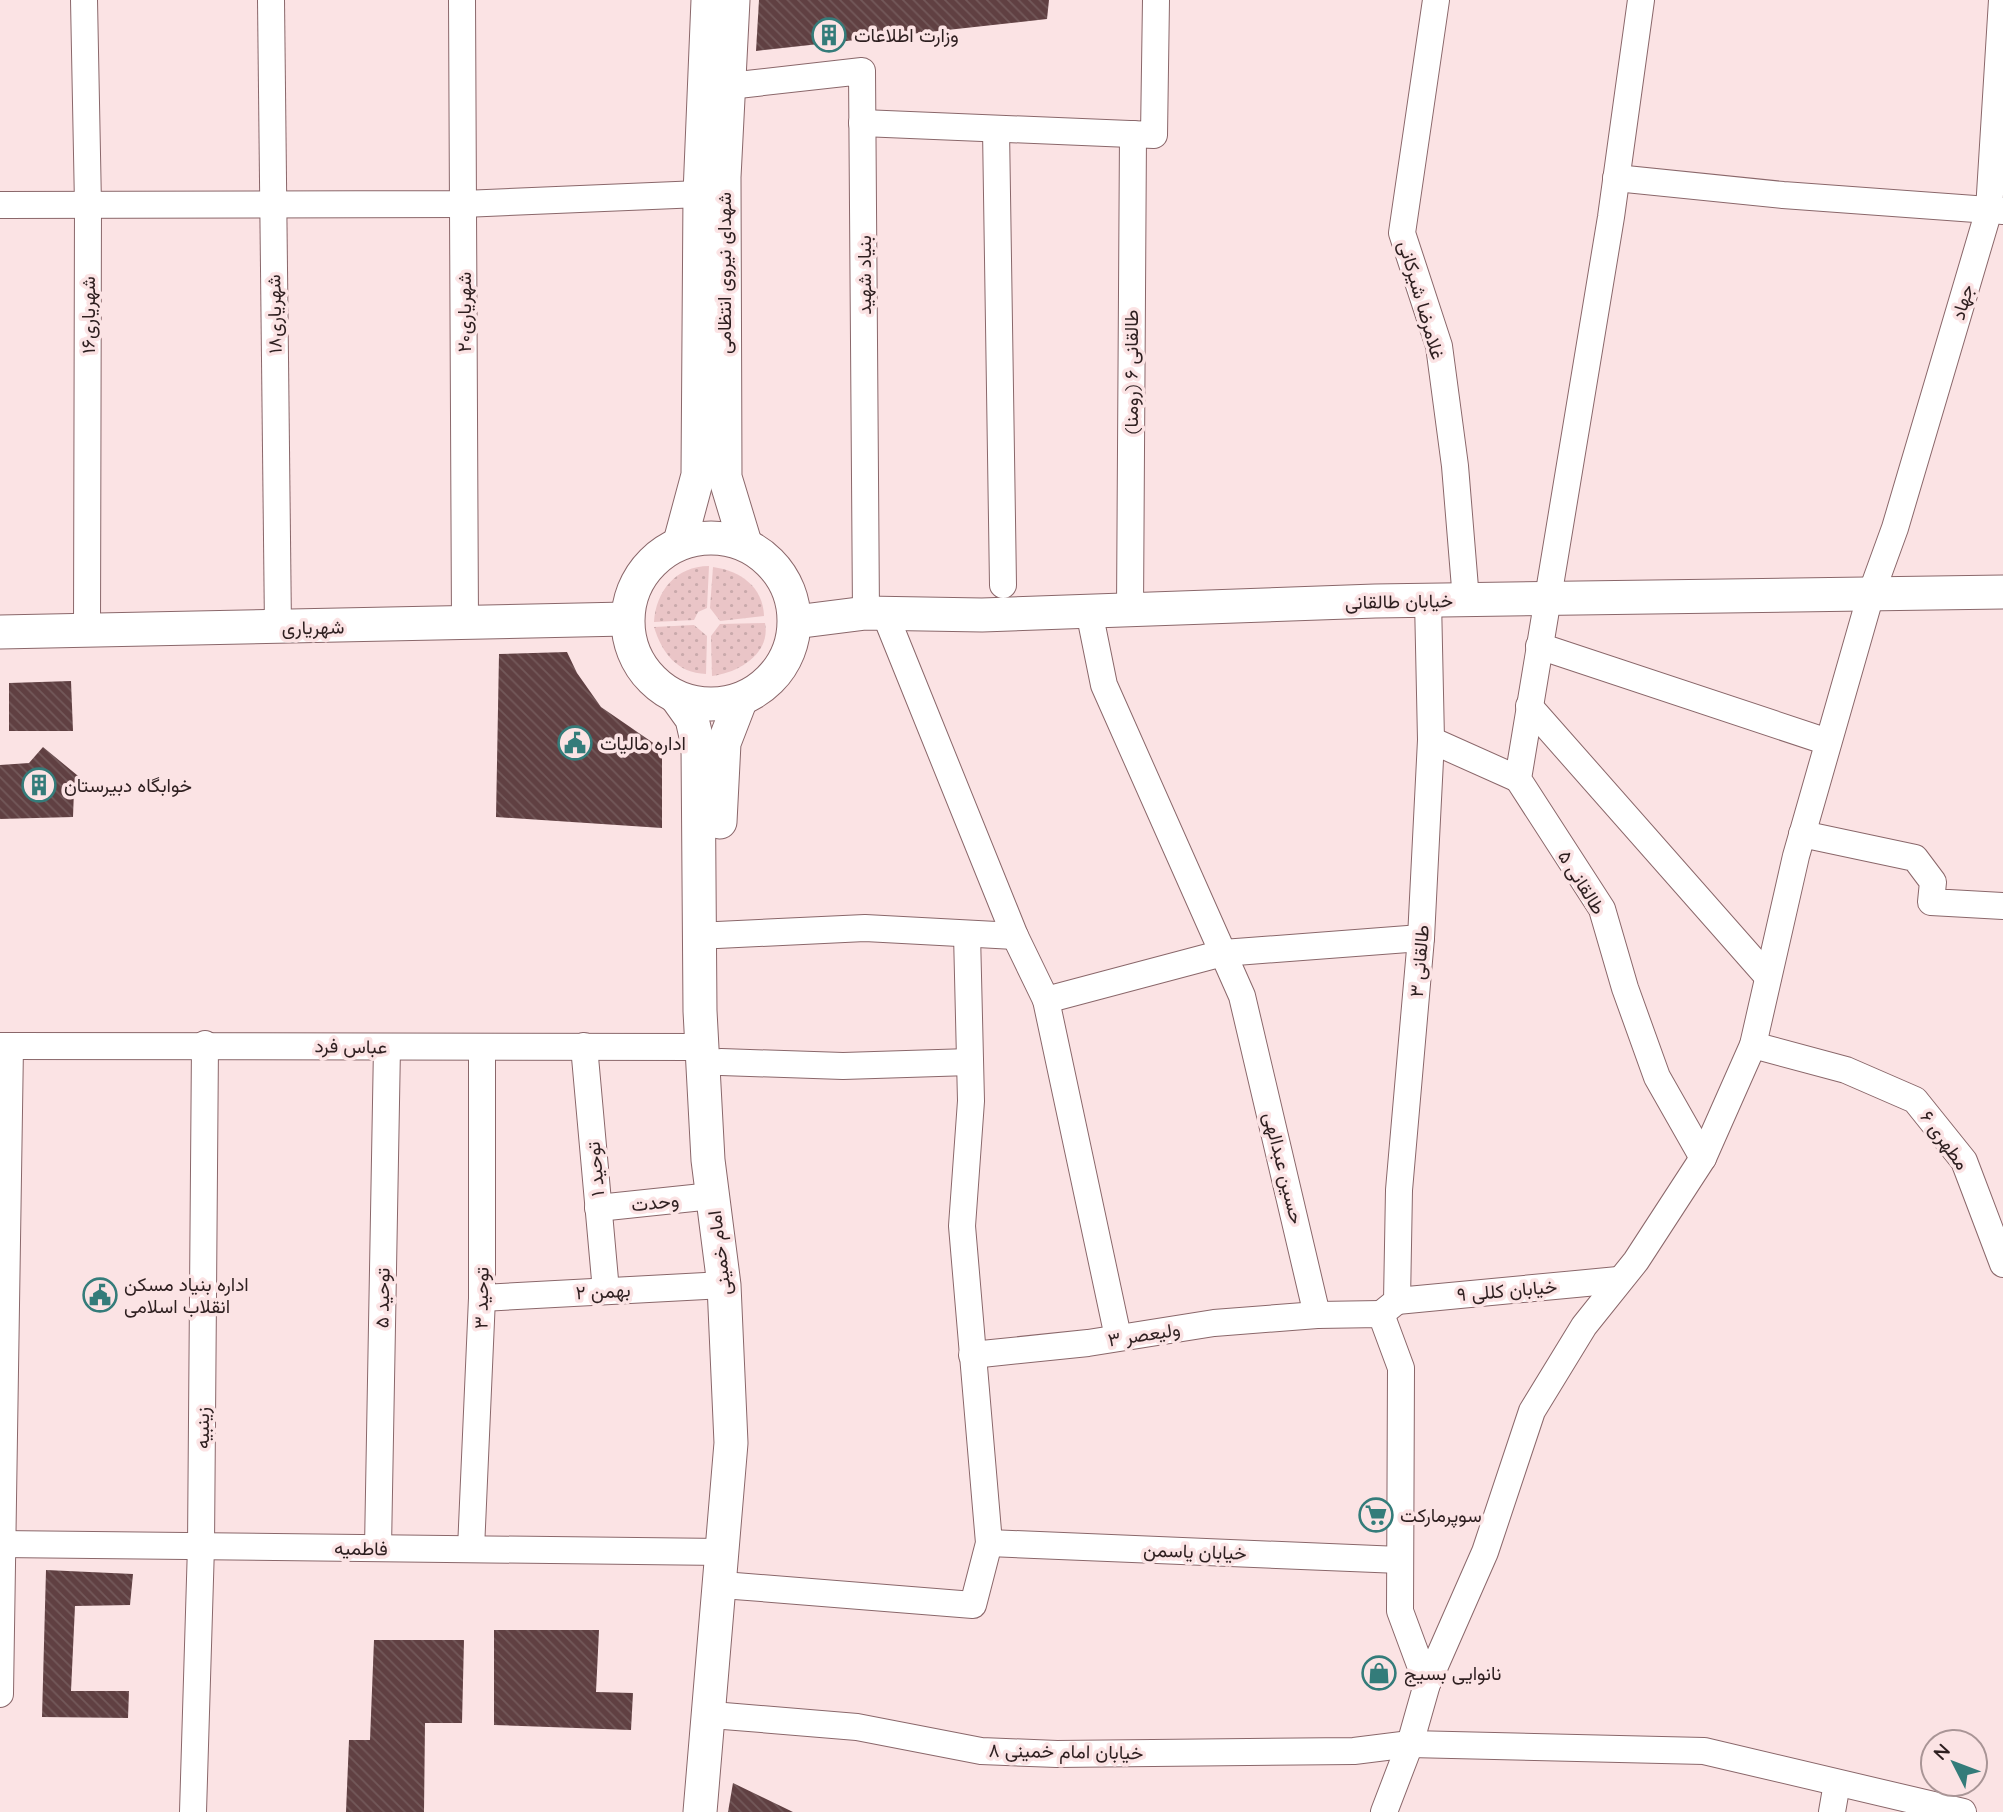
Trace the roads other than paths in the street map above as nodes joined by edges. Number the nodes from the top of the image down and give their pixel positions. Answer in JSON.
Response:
{"nodes":[{"id":1,"x":84,"y":0,"type":"edge"},
{"id":2,"x":271,"y":0,"type":"edge"},
{"id":3,"x":462,"y":0,"type":"edge"},
{"id":4,"x":708,"y":0,"type":"edge"},
{"id":5,"x":733,"y":0,"type":"edge"},
{"id":6,"x":1156,"y":0,"type":"edge"},
{"id":7,"x":1436,"y":0,"type":"edge"},
{"id":8,"x":1641,"y":0,"type":"edge"},
{"id":9,"x":2002,"y":0,"type":"edge"},
{"id":10,"x":729,"y":86,"type":"junction"},
{"id":11,"x":862,"y":123,"type":"junction"},
{"id":12,"x":996,"y":129,"type":"junction"},
{"id":13,"x":1133,"y":134,"type":"junction"},
{"id":14,"x":1616,"y":178,"type":"junction"},
{"id":15,"x":700,"y":194,"type":"junction"},
{"id":16,"x":273,"y":204,"type":"junction"},
{"id":17,"x":463,"y":204,"type":"junction"},
{"id":18,"x":0,"y":205,"type":"edge"},
{"id":19,"x":88,"y":205,"type":"junction"},
{"id":20,"x":1996,"y":211,"type":"edge"},
{"id":21,"x":680,"y":542,"type":"junction"},
{"id":22,"x":745,"y":543,"type":"junction"},
{"id":23,"x":1003,"y":585,"type":"dead end"},
{"id":24,"x":2003,"y":592,"type":"edge"},
{"id":25,"x":1871,"y":594,"type":"junction"},
{"id":26,"x":1428,"y":600,"type":"junction"},
{"id":27,"x":1466,"y":600,"type":"junction"},
{"id":28,"x":1546,"y":600,"type":"junction"},
{"id":29,"x":1130,"y":609,"type":"junction"},
{"id":30,"x":1089,"y":611,"type":"junction"},
{"id":31,"x":875,"y":614,"type":"junction"},
{"id":32,"x":626,"y":619,"type":"junction"},
{"id":33,"x":795,"y":622,"type":"junction"},
{"id":34,"x":465,"y":623,"type":"junction"},
{"id":35,"x":278,"y":628,"type":"junction"},
{"id":36,"x":88,"y":631,"type":"junction"},
{"id":37,"x":0,"y":632,"type":"edge"},
{"id":38,"x":1539,"y":646,"type":"junction"},
{"id":39,"x":677,"y":698,"type":"junction"},
{"id":40,"x":741,"y":699,"type":"junction"},
{"id":41,"x":1529,"y":705,"type":"junction"},
{"id":42,"x":1432,"y":740,"type":"junction"},
{"id":43,"x":1828,"y":742,"type":"junction"},
{"id":44,"x":1518,"y":779,"type":"junction"},
{"id":45,"x":1802,"y":834,"type":"junction"},
{"id":46,"x":2003,"y":906,"type":"edge"},
{"id":47,"x":967,"y":934,"type":"junction"},
{"id":48,"x":717,"y":935,"type":"junction"},
{"id":49,"x":1015,"y":936,"type":"junction"},
{"id":50,"x":1421,"y":938,"type":"junction"},
{"id":51,"x":1223,"y":953,"type":"junction"},
{"id":52,"x":1768,"y":977,"type":"junction"},
{"id":53,"x":1046,"y":1000,"type":"junction"},
{"id":54,"x":205,"y":1044,"type":"junction"},
{"id":55,"x":1753,"y":1045,"type":"junction"},
{"id":56,"x":5,"y":1046,"type":"edge"},
{"id":57,"x":482,"y":1046,"type":"junction"},
{"id":58,"x":584,"y":1046,"type":"junction"},
{"id":59,"x":387,"y":1047,"type":"junction"},
{"id":60,"x":711,"y":1055,"type":"junction"},
{"id":61,"x":970,"y":1062,"type":"junction"},
{"id":62,"x":1703,"y":1158,"type":"junction"},
{"id":63,"x":712,"y":1196,"type":"junction"},
{"id":64,"x":598,"y":1208,"type":"junction"},
{"id":65,"x":4,"y":1215,"type":"edge"},
{"id":66,"x":2003,"y":1264,"type":"edge"},
{"id":67,"x":1618,"y":1280,"type":"junction"},
{"id":68,"x":724,"y":1285,"type":"junction"},
{"id":69,"x":606,"y":1291,"type":"junction"},
{"id":70,"x":482,"y":1298,"type":"junction"},
{"id":71,"x":1389,"y":1308,"type":"junction"},
{"id":72,"x":1317,"y":1315,"type":"junction"},
{"id":73,"x":3,"y":1321,"type":"edge"},
{"id":74,"x":1118,"y":1337,"type":"junction"},
{"id":75,"x":972,"y":1354,"type":"junction"},
{"id":76,"x":2,"y":1430,"type":"edge"},
{"id":77,"x":989,"y":1543,"type":"junction"},
{"id":78,"x":1,"y":1544,"type":"edge"},
{"id":79,"x":201,"y":1546,"type":"junction"},
{"id":80,"x":378,"y":1548,"type":"junction"},
{"id":81,"x":471,"y":1549,"type":"junction"},
{"id":82,"x":723,"y":1552,"type":"junction"},
{"id":83,"x":1401,"y":1560,"type":"junction"},
{"id":84,"x":734,"y":1586,"type":"junction"},
{"id":85,"x":0,"y":1651,"type":"edge"},
{"id":86,"x":1427,"y":1684,"type":"junction"},
{"id":87,"x":0,"y":1694,"type":"edge"},
{"id":88,"x":724,"y":1716,"type":"junction"},
{"id":89,"x":1410,"y":1744,"type":"junction"},
{"id":90,"x":1837,"y":1783,"type":"junction"},
{"id":91,"x":193,"y":1812,"type":"edge"},
{"id":92,"x":700,"y":1812,"type":"edge"},
{"id":93,"x":720,"y":1812,"type":"edge"},
{"id":94,"x":1384,"y":1812,"type":"edge"},
{"id":95,"x":1832,"y":1812,"type":"edge"},
{"id":96,"x":1963,"y":1812,"type":"edge"}],
"edges":[{"from":1,"to":19,"type":"street","name":"شهریاری۱۶"},
{"from":2,"to":16,"type":"street","name":"شهریاری۱۸"},
{"from":3,"to":17,"type":"street","name":"شهریاری۲۰"},
{"from":4,"to":15,"type":"main road","name":"شهدای نیروی انتظامی"},
{"from":5,"to":10,"type":"main road","name":"شهدای نیروی انتظامی"},
{"from":6,"to":13,"type":"street"},
{"from":7,"to":27,"type":"street","name":"غلامرضا شیرکانی"},
{"from":8,"to":14,"type":"street"},
{"from":9,"to":20,"type":"street","name":"جهاد"},
{"from":10,"to":11,"type":"street","name":"بنیاد شهید"},
{"from":10,"to":22,"type":"main road","name":"شهدای نیروی انتظامی"},
{"from":11,"to":12,"type":"street"},
{"from":11,"to":31,"type":"street","name":"بنیاد شهید"},
{"from":12,"to":13,"type":"street"},
{"from":12,"to":23,"type":"street"},
{"from":13,"to":29,"type":"street","name":"طالقانی ۶ (رومنا)"},
{"from":14,"to":20,"type":"street"},
{"from":14,"to":28,"type":"street"},
{"from":15,"to":17,"type":"street"},
{"from":15,"to":21,"type":"main road","name":"شهدای نیروی انتظامی"},
{"from":16,"to":17,"type":"street"},
{"from":16,"to":19,"type":"street"},
{"from":16,"to":35,"type":"street","name":"شهریاری۱۸"},
{"from":17,"to":34,"type":"street","name":"شهریاری۲۰"},
{"from":18,"to":19,"type":"street"},
{"from":19,"to":36,"type":"street","name":"شهریاری۱۶"},
{"from":20,"to":25,"type":"street","name":"جهاد"},
{"from":21,"to":22,"type":"main road"},
{"from":21,"to":32,"type":"main road"},
{"from":22,"to":33,"type":"main road"},
{"from":24,"to":25,"type":"main road","name":"خیابان طالقانی"},
{"from":25,"to":28,"type":"main road","name":"خیابان طالقانی"},
{"from":25,"to":43,"type":"street","name":"جهاد"},
{"from":26,"to":27,"type":"main road","name":"خیابان طالقانی"},
{"from":26,"to":29,"type":"main road","name":"خیابان طالقانی"},
{"from":26,"to":42,"type":"street","name":"طالقانی ۳"},
{"from":27,"to":28,"type":"main road","name":"خیابان طالقانی"},
{"from":28,"to":38,"type":"street"},
{"from":29,"to":30,"type":"main road","name":"خیابان طالقانی"},
{"from":30,"to":31,"type":"main road","name":"خیابان طالقانی"},
{"from":30,"to":51,"type":"street","name":"حسین عبدالهی"},
{"from":31,"to":33,"type":"main road","name":"خیابان طالقانی"},
{"from":31,"to":49,"type":"street"},
{"from":32,"to":34,"type":"main road","name":"شهریاری"},
{"from":32,"to":39,"type":"main road"},
{"from":33,"to":40,"type":"main road"},
{"from":34,"to":35,"type":"main road","name":"شهریاری"},
{"from":35,"to":36,"type":"main road","name":"شهریاری"},
{"from":36,"to":37,"type":"main road","name":"شهریاری"},
{"from":38,"to":41,"type":"street"},
{"from":38,"to":43,"type":"street"},
{"from":39,"to":40,"type":"main road"},
{"from":39,"to":60,"type":"main road","name":"امام خمینی"},
{"from":40,"to":48,"type":"main road","name":"امام خمینی"},
{"from":41,"to":44,"type":"street"},
{"from":41,"to":52,"type":"street"},
{"from":42,"to":44,"type":"street"},
{"from":42,"to":50,"type":"street","name":"طالقانی ۳"},
{"from":43,"to":45,"type":"street","name":"جهاد"},
{"from":44,"to":62,"type":"street","name":"طالقانی ۵"},
{"from":45,"to":46,"type":"street"},
{"from":45,"to":52,"type":"street","name":"جهاد"},
{"from":47,"to":48,"type":"street"},
{"from":47,"to":49,"type":"street"},
{"from":47,"to":61,"type":"street"},
{"from":48,"to":60,"type":"main road","name":"امام خمینی"},
{"from":49,"to":53,"type":"street"},
{"from":50,"to":51,"type":"street"},
{"from":50,"to":71,"type":"street","name":"طالقانی ۳"},
{"from":51,"to":53,"type":"street"},
{"from":51,"to":72,"type":"street","name":"حسین عبدالهی"},
{"from":52,"to":55,"type":"street","name":"جهاد"},
{"from":53,"to":74,"type":"street"},
{"from":54,"to":56,"type":"street","name":"عباس فرد"},
{"from":54,"to":59,"type":"street","name":"عباس فرد"},
{"from":54,"to":79,"type":"street","name":"زینبیه"},
{"from":55,"to":62,"type":"street","name":"جهاد"},
{"from":55,"to":66,"type":"street","name":"مطهری ۶"},
{"from":56,"to":65,"type":"street"},
{"from":57,"to":58,"type":"street","name":"عباس فرد"},
{"from":57,"to":59,"type":"street","name":"عباس فرد"},
{"from":57,"to":70,"type":"street","name":"توحید ۳"},
{"from":58,"to":60,"type":"street","name":"عباس فرد"},
{"from":58,"to":64,"type":"street","name":"توحید ۱"},
{"from":59,"to":80,"type":"street","name":"توحید ۵"},
{"from":60,"to":61,"type":"street","name":"عباس فرد"},
{"from":60,"to":63,"type":"main road","name":"امام خمینی"},
{"from":60,"to":84,"type":"main road","name":"امام خمینی"},
{"from":61,"to":75,"type":"street"},
{"from":62,"to":67,"type":"street","name":"جهاد"},
{"from":63,"to":64,"type":"street","name":"وحدت"},
{"from":63,"to":68,"type":"main road","name":"امام خمینی"},
{"from":64,"to":69,"type":"street","name":"توحید ۱"},
{"from":65,"to":73,"type":"street"},
{"from":67,"to":71,"type":"street","name":"خیابان کللی ۹"},
{"from":67,"to":86,"type":"street","name":"جهاد"},
{"from":68,"to":69,"type":"street","name":"بهمن ۲"},
{"from":68,"to":82,"type":"main road","name":"امام خمینی"},
{"from":69,"to":70,"type":"street","name":"بهمن ۲"},
{"from":70,"to":81,"type":"street","name":"توحید ۳"},
{"from":71,"to":72,"type":"street"},
{"from":71,"to":83,"type":"street"},
{"from":72,"to":74,"type":"street","name":"ولیعصر ۳"},
{"from":73,"to":76,"type":"street"},
{"from":74,"to":75,"type":"street","name":"ولیعصر ۳"},
{"from":75,"to":77,"type":"street"},
{"from":76,"to":78,"type":"street"},
{"from":77,"to":83,"type":"street","name":"خیابان یاسمن"},
{"from":77,"to":84,"type":"street"},
{"from":78,"to":79,"type":"street","name":"فاطمیه"},
{"from":78,"to":85,"type":"street"},
{"from":79,"to":80,"type":"street","name":"فاطمیه"},
{"from":79,"to":91,"type":"street","name":"زینبیه"},
{"from":80,"to":81,"type":"street","name":"فاطمیه"},
{"from":81,"to":82,"type":"street","name":"فاطمیه"},
{"from":82,"to":92,"type":"main road","name":"امام خمینی"},
{"from":83,"to":86,"type":"street"},
{"from":84,"to":88,"type":"main road","name":"امام خمینی"},
{"from":85,"to":87,"type":"street"},
{"from":86,"to":89,"type":"street","name":"جهاد"},
{"from":88,"to":89,"type":"street","name":"خیابان امام خمینی ۸"},
{"from":88,"to":93,"type":"main road","name":"امام خمینی"},
{"from":89,"to":90,"type":"street","name":"خیابان امام خمینی ۸"},
{"from":89,"to":94,"type":"street","name":"جهاد"},
{"from":90,"to":95,"type":"street"},
{"from":90,"to":96,"type":"street","name":"خیابان امام خمینی ۸"}]}
